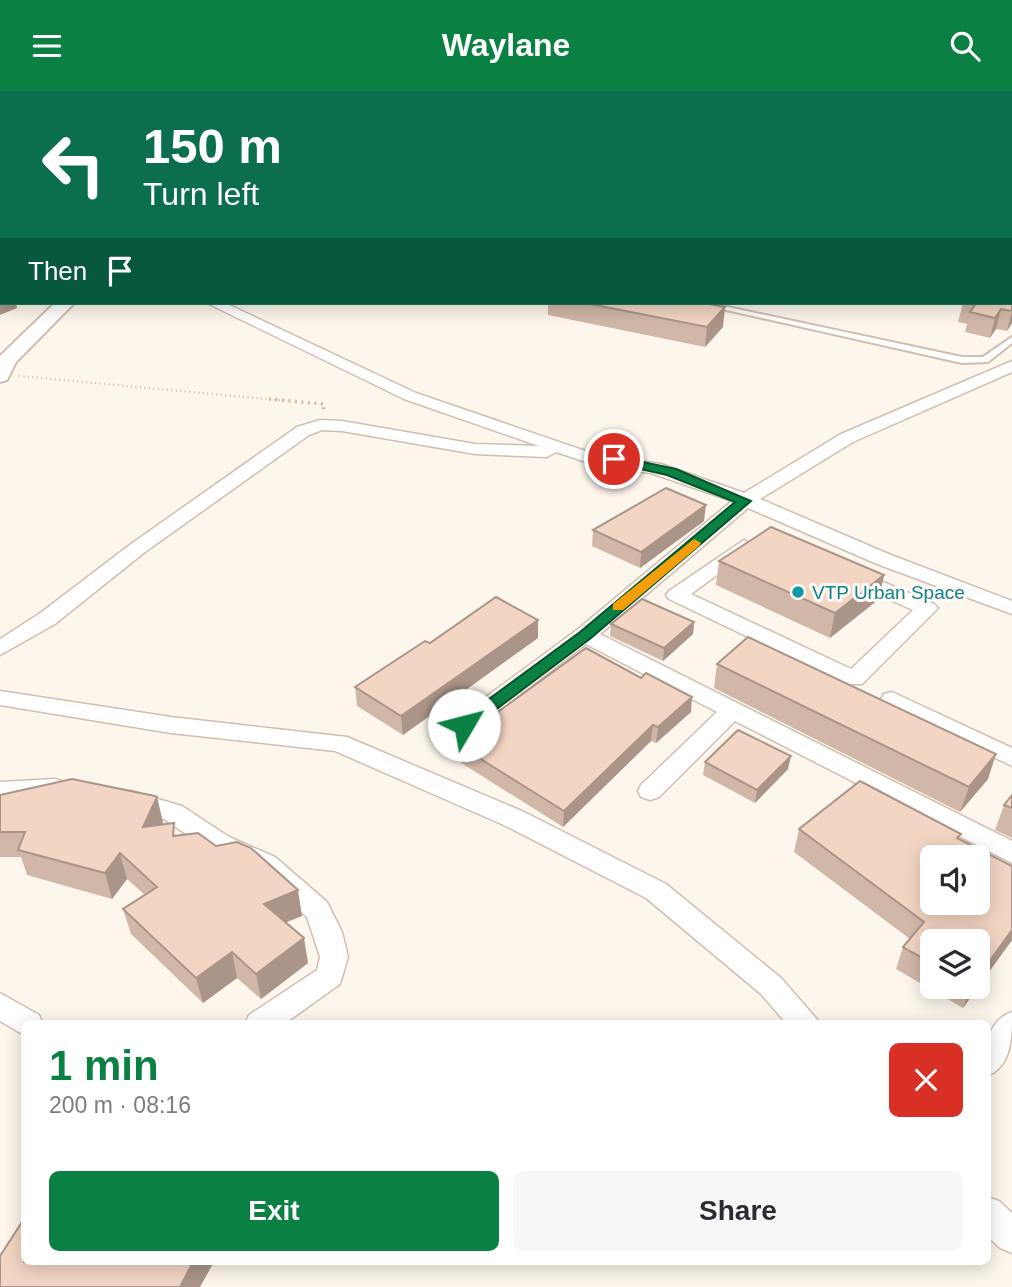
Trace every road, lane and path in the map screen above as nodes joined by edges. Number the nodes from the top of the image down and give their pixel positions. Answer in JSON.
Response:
{"nodes":[{"id":1,"x":43,"y":305,"type":"edge"},
{"id":2,"x":63,"y":305,"type":"edge"},
{"id":3,"x":218,"y":305,"type":"edge"},
{"id":4,"x":245,"y":305,"type":"edge"},
{"id":5,"x":708,"y":305,"type":"edge"},
{"id":6,"x":1012,"y":339,"type":"edge"},
{"id":7,"x":5,"y":364,"type":"edge"},
{"id":8,"x":1012,"y":366,"type":"edge"},
{"id":9,"x":320,"y":425,"type":"junction"},
{"id":10,"x":579,"y":446,"type":"junction"},
{"id":11,"x":560,"y":449,"type":"junction"},
{"id":12,"x":614,"y":459,"type":"junction"},
{"id":13,"x":744,"y":501,"type":"junction"},
{"id":14,"x":784,"y":517,"type":"junction"},
{"id":15,"x":762,"y":533,"type":"joint"},
{"id":16,"x":831,"y":567,"type":"edge"},
{"id":17,"x":1012,"y":608,"type":"edge"},
{"id":18,"x":585,"y":635,"type":"junction"},
{"id":19,"x":0,"y":648,"type":"edge"},
{"id":20,"x":0,"y":698,"type":"edge"},
{"id":21,"x":891,"y":699,"type":"dead end"},
{"id":22,"x":732,"y":710,"type":"junction"},
{"id":23,"x":464,"y":725,"type":"dead end"},
{"id":24,"x":1012,"y":758,"type":"edge"},
{"id":25,"x":79,"y":790,"type":"edge"},
{"id":26,"x":0,"y":791,"type":"edge"},
{"id":27,"x":650,"y":791,"type":"dead end"},
{"id":28,"x":105,"y":795,"type":"edge"},
{"id":29,"x":1012,"y":853,"type":"edge"},
{"id":30,"x":0,"y":1005,"type":"edge"},
{"id":31,"x":22,"y":1020,"type":"edge"},
{"id":32,"x":266,"y":1020,"type":"edge"},
{"id":33,"x":802,"y":1020,"type":"edge"},
{"id":34,"x":1012,"y":1025,"type":"edge"},
{"id":35,"x":991,"y":1057,"type":"edge"},
{"id":36,"x":991,"y":1217,"type":"edge"},
{"id":37,"x":1012,"y":1236,"type":"edge"}],
"edges":[{"from":1,"to":7,"type":"street"},
{"from":2,"to":7,"type":"street"},
{"from":3,"to":11,"type":"street"},
{"from":4,"to":10,"type":"street"},
{"from":5,"to":6,"type":"lane"},
{"from":7,"to":9,"type":"path"},
{"from":8,"to":13,"type":"street"},
{"from":9,"to":11,"type":"street"},
{"from":9,"to":19,"type":"street"},
{"from":10,"to":11,"type":"street"},
{"from":10,"to":12,"type":"street"},
{"from":11,"to":12,"type":"street"},
{"from":12,"to":13,"type":"street"},
{"from":13,"to":14,"type":"street"},
{"from":13,"to":18,"type":"street"},
{"from":14,"to":15,"type":"street"},
{"from":14,"to":17,"type":"street"},
{"from":15,"to":16,"type":"street"},
{"from":18,"to":22,"type":"street"},
{"from":18,"to":23,"type":"street"},
{"from":20,"to":33,"type":"street"},
{"from":21,"to":24,"type":"street"},
{"from":22,"to":27,"type":"street"},
{"from":22,"to":29,"type":"street"},
{"from":25,"to":26,"type":"street"},
{"from":28,"to":32,"type":"street"},
{"from":30,"to":31,"type":"street"},
{"from":34,"to":35,"type":"street"},
{"from":36,"to":37,"type":"street"}]}
